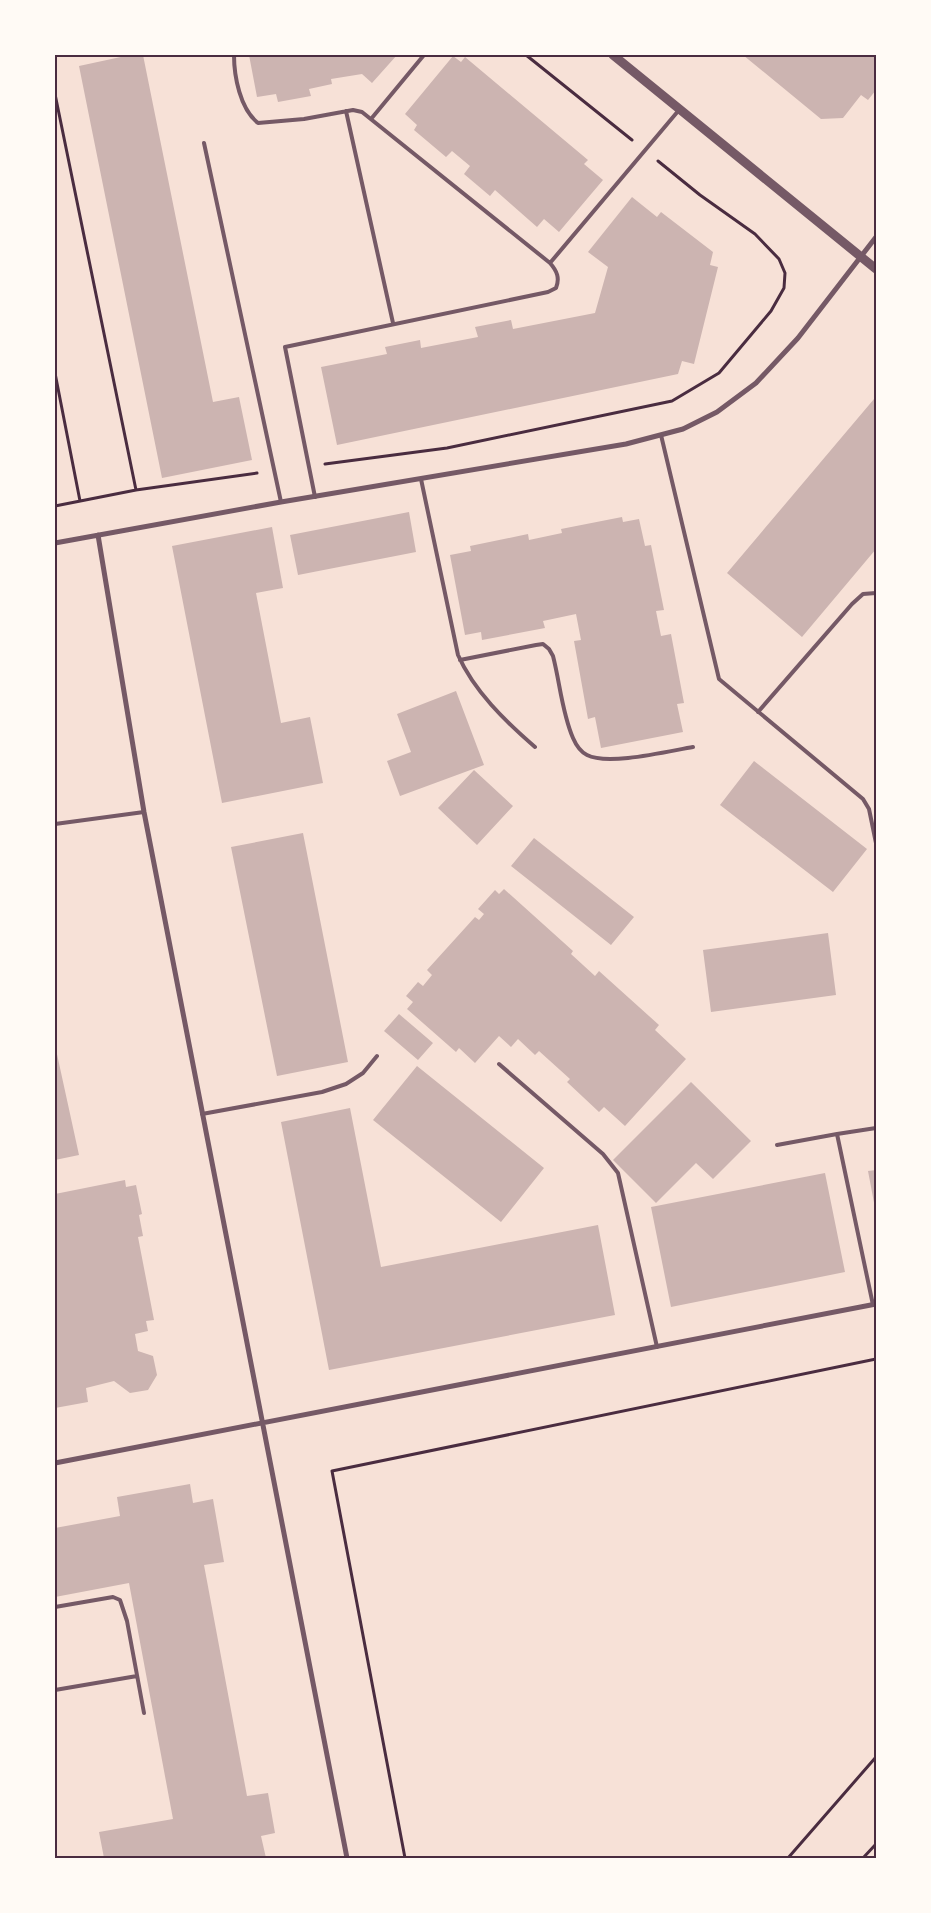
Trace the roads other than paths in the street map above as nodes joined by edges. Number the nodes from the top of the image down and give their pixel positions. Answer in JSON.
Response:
{"nodes":[{"id":1,"x":234,"y":55,"type":"edge"},
{"id":2,"x":424,"y":55,"type":"edge"},
{"id":3,"x":613,"y":55,"type":"edge"},
{"id":4,"x":680,"y":110,"type":"junction"},
{"id":5,"x":346,"y":112,"type":"junction"},
{"id":6,"x":371,"y":119,"type":"junction"},
{"id":7,"x":204,"y":143,"type":"dead end"},
{"id":8,"x":876,"y":237,"type":"edge"},
{"id":9,"x":860,"y":256,"type":"junction"},
{"id":10,"x":550,"y":263,"type":"junction"},
{"id":11,"x":876,"y":269,"type":"edge"},
{"id":12,"x":393,"y":323,"type":"junction"},
{"id":13,"x":661,"y":435,"type":"junction"},
{"id":14,"x":421,"y":479,"type":"junction"},
{"id":15,"x":315,"y":497,"type":"junction"},
{"id":16,"x":280,"y":502,"type":"junction"},
{"id":17,"x":98,"y":535,"type":"junction"},
{"id":18,"x":55,"y":543,"type":"edge"},
{"id":19,"x":876,"y":593,"type":"edge"},
{"id":20,"x":460,"y":660,"type":"junction"},
{"id":21,"x":758,"y":712,"type":"junction"},
{"id":22,"x":535,"y":747,"type":"dead end"},
{"id":23,"x":693,"y":747,"type":"dead end"},
{"id":24,"x":144,"y":812,"type":"junction"},
{"id":25,"x":55,"y":824,"type":"edge"},
{"id":26,"x":876,"y":843,"type":"edge"},
{"id":27,"x":377,"y":1056,"type":"dead end"},
{"id":28,"x":499,"y":1064,"type":"dead end"},
{"id":29,"x":202,"y":1114,"type":"junction"},
{"id":30,"x":876,"y":1128,"type":"edge"},
{"id":31,"x":837,"y":1134,"type":"junction"},
{"id":32,"x":777,"y":1145,"type":"dead end"},
{"id":33,"x":875,"y":1304,"type":"edge"},
{"id":34,"x":657,"y":1347,"type":"junction"},
{"id":35,"x":262,"y":1424,"type":"junction"},
{"id":36,"x":55,"y":1463,"type":"edge"},
{"id":37,"x":55,"y":1607,"type":"edge"},
{"id":38,"x":137,"y":1676,"type":"junction"},
{"id":39,"x":55,"y":1690,"type":"edge"},
{"id":40,"x":144,"y":1713,"type":"dead end"},
{"id":41,"x":347,"y":1858,"type":"edge"}],
"edges":[{"from":1,"to":5,"type":"lane"},
{"from":2,"to":6,"type":"lane"},
{"from":3,"to":4,"type":"street"},
{"from":4,"to":9,"type":"street"},
{"from":4,"to":10,"type":"lane"},
{"from":5,"to":6,"type":"lane"},
{"from":5,"to":12,"type":"lane"},
{"from":6,"to":10,"type":"lane"},
{"from":7,"to":16,"type":"lane"},
{"from":8,"to":9,"type":"street"},
{"from":9,"to":11,"type":"street"},
{"from":9,"to":13,"type":"street"},
{"from":10,"to":12,"type":"lane"},
{"from":12,"to":15,"type":"lane"},
{"from":13,"to":14,"type":"street"},
{"from":13,"to":21,"type":"lane"},
{"from":14,"to":15,"type":"street"},
{"from":14,"to":20,"type":"lane"},
{"from":15,"to":16,"type":"street"},
{"from":16,"to":17,"type":"street"},
{"from":17,"to":18,"type":"street"},
{"from":17,"to":24,"type":"street"},
{"from":19,"to":21,"type":"lane"},
{"from":20,"to":22,"type":"lane"},
{"from":20,"to":23,"type":"lane"},
{"from":21,"to":26,"type":"lane"},
{"from":24,"to":25,"type":"lane"},
{"from":24,"to":29,"type":"street"},
{"from":27,"to":29,"type":"lane"},
{"from":28,"to":34,"type":"lane"},
{"from":29,"to":35,"type":"street"},
{"from":30,"to":31,"type":"lane"},
{"from":31,"to":32,"type":"lane"},
{"from":31,"to":33,"type":"lane"},
{"from":33,"to":34,"type":"street"},
{"from":34,"to":35,"type":"street"},
{"from":35,"to":36,"type":"street"},
{"from":35,"to":41,"type":"street"},
{"from":37,"to":38,"type":"lane"},
{"from":38,"to":39,"type":"lane"},
{"from":38,"to":40,"type":"lane"}]}
